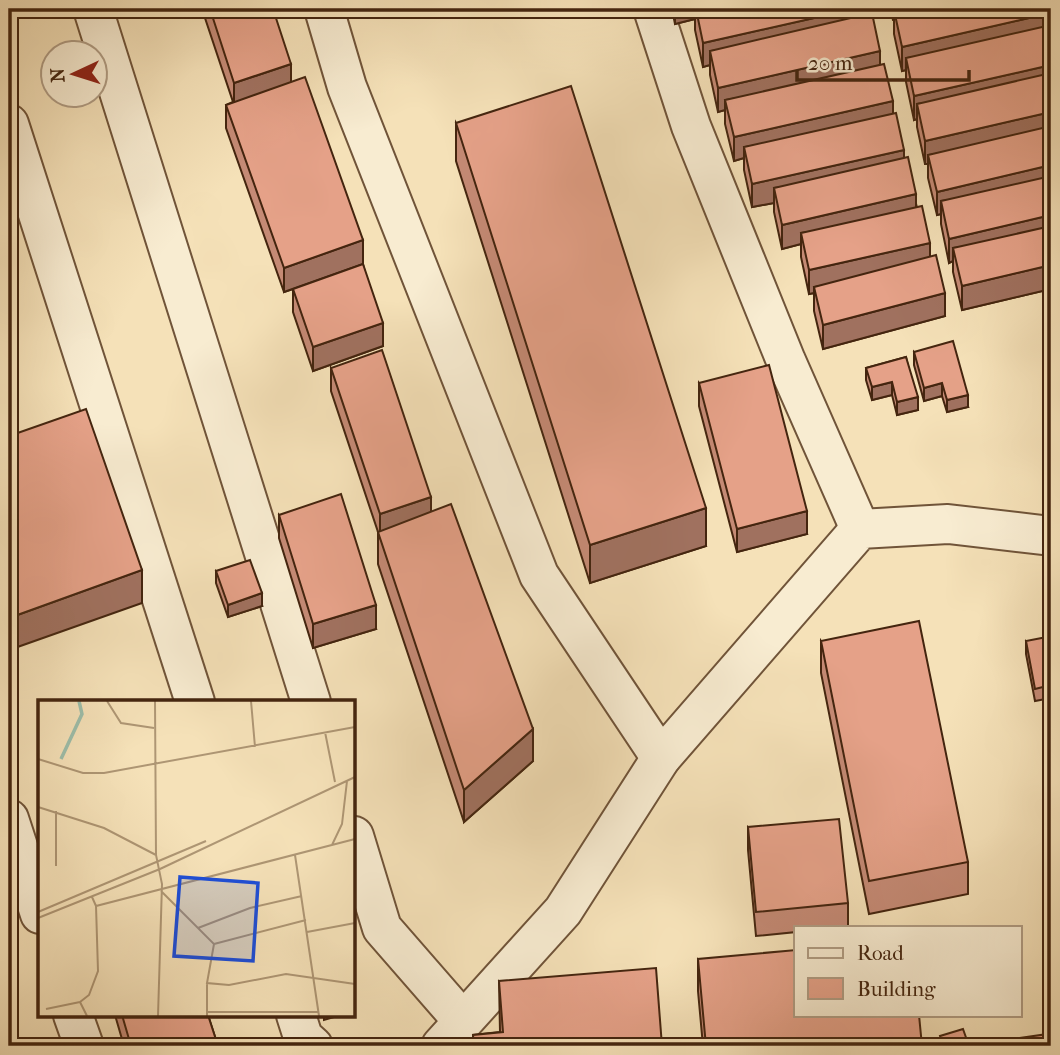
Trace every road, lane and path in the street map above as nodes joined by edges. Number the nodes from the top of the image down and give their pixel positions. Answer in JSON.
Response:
{"nodes":[{"id":1,"x":93,"y":9,"type":"edge"},
{"id":2,"x":324,"y":9,"type":"edge"},
{"id":3,"x":653,"y":9,"type":"edge"},
{"id":4,"x":9,"y":124,"type":"edge"},
{"id":5,"x":860,"y":529,"type":"junction"},
{"id":6,"x":1051,"y":536,"type":"edge"},
{"id":7,"x":194,"y":700,"type":"edge"},
{"id":8,"x":310,"y":700,"type":"edge"},
{"id":9,"x":661,"y":758,"type":"junction"},
{"id":10,"x":9,"y":819,"type":"edge"},
{"id":11,"x":355,"y":839,"type":"edge"},
{"id":12,"x":38,"y":908,"type":"edge"},
{"id":13,"x":73,"y":1016,"type":"edge"},
{"id":14,"x":296,"y":1016,"type":"edge"},
{"id":15,"x":452,"y":1034,"type":"edge"},
{"id":16,"x":84,"y":1046,"type":"edge"},
{"id":17,"x":313,"y":1046,"type":"edge"}],
"edges":[{"from":1,"to":8,"type":"street"},
{"from":2,"to":9,"type":"street"},
{"from":3,"to":5,"type":"street"},
{"from":4,"to":7,"type":"street"},
{"from":5,"to":6,"type":"street"},
{"from":5,"to":9,"type":"street"},
{"from":9,"to":15,"type":"street"},
{"from":10,"to":12,"type":"street"},
{"from":11,"to":15,"type":"street"},
{"from":13,"to":16,"type":"street"},
{"from":14,"to":17,"type":"street"}]}
